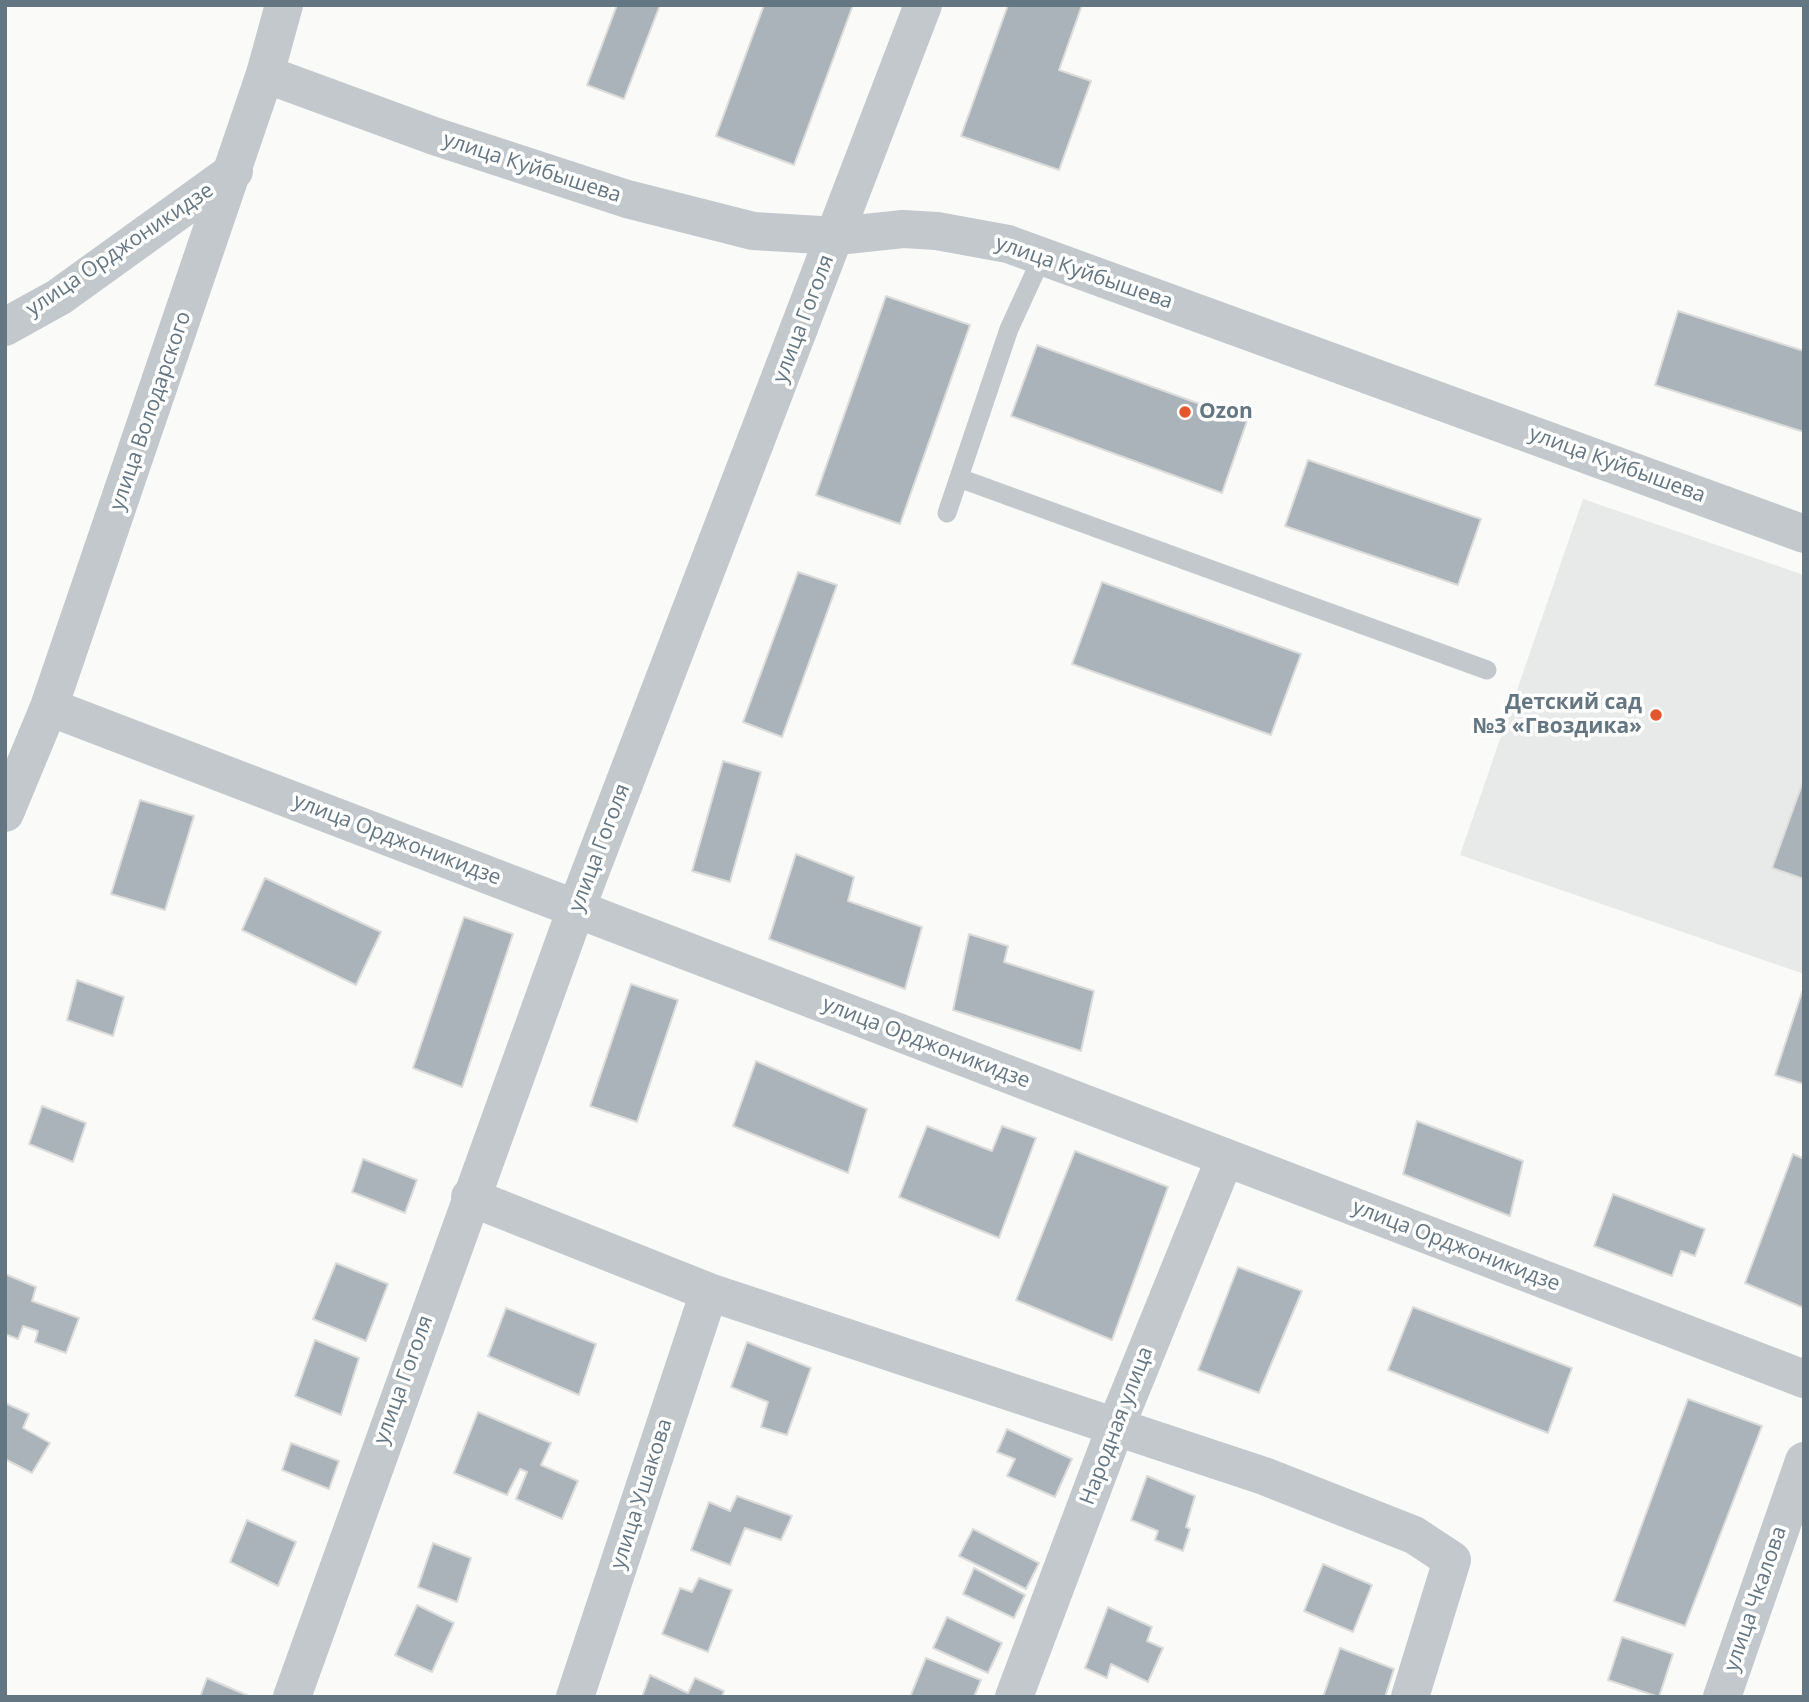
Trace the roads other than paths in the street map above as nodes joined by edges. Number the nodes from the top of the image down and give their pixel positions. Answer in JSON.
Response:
{"nodes":[{"id":1,"x":284,"y":5,"type":"edge"},
{"id":2,"x":923,"y":5,"type":"edge"},
{"id":3,"x":265,"y":74,"type":"junction"},
{"id":4,"x":234,"y":171,"type":"junction"},
{"id":5,"x":837,"y":236,"type":"junction"},
{"id":6,"x":1043,"y":255,"type":"junction"},
{"id":7,"x":5,"y":327,"type":"edge"},
{"id":8,"x":959,"y":478,"type":"junction"},
{"id":9,"x":947,"y":513,"type":"dead end"},
{"id":10,"x":1804,"y":534,"type":"edge"},
{"id":11,"x":1487,"y":670,"type":"dead end"},
{"id":12,"x":49,"y":707,"type":"junction"},
{"id":13,"x":5,"y":813,"type":"edge"},
{"id":14,"x":576,"y":909,"type":"junction"},
{"id":15,"x":1225,"y":1158,"type":"junction"},
{"id":16,"x":470,"y":1198,"type":"junction"},
{"id":17,"x":709,"y":1292,"type":"junction"},
{"id":18,"x":1804,"y":1380,"type":"edge"},
{"id":19,"x":1116,"y":1426,"type":"junction"},
{"id":20,"x":1804,"y":1461,"type":"edge"},
{"id":21,"x":292,"y":1697,"type":"edge"},
{"id":22,"x":575,"y":1697,"type":"edge"},
{"id":23,"x":1014,"y":1697,"type":"edge"},
{"id":24,"x":1410,"y":1697,"type":"edge"},
{"id":25,"x":1722,"y":1697,"type":"edge"}],
"edges":[{"from":1,"to":3,"type":"street","name":"улица Володарского"},
{"from":2,"to":5,"type":"street","name":"улица Гоголя"},
{"from":3,"to":4,"type":"street","name":"улица Володарского"},
{"from":3,"to":5,"type":"street","name":"улица Куйбышева"},
{"from":4,"to":7,"type":"street","name":"улица Орджоникидзе"},
{"from":4,"to":12,"type":"street","name":"улица Володарского"},
{"from":5,"to":6,"type":"street","name":"улица Куйбышева"},
{"from":5,"to":14,"type":"street","name":"улица Гоголя"},
{"from":6,"to":8,"type":"lane"},
{"from":6,"to":10,"type":"street","name":"улица Куйбышева"},
{"from":8,"to":9,"type":"lane"},
{"from":8,"to":11,"type":"lane"},
{"from":12,"to":13,"type":"street","name":"улица Володарского"},
{"from":12,"to":14,"type":"street","name":"улица Орджоникидзе"},
{"from":14,"to":15,"type":"street","name":"улица Орджоникидзе"},
{"from":14,"to":16,"type":"street","name":"улица Гоголя"},
{"from":15,"to":18,"type":"street","name":"улица Орджоникидзе"},
{"from":15,"to":19,"type":"street","name":"Народная улица"},
{"from":16,"to":17,"type":"street"},
{"from":16,"to":21,"type":"street","name":"улица Гоголя"},
{"from":17,"to":19,"type":"street"},
{"from":17,"to":22,"type":"street","name":"улица Ушакова"},
{"from":19,"to":23,"type":"street","name":"Народная улица"},
{"from":19,"to":24,"type":"street"},
{"from":20,"to":25,"type":"street","name":"улица Чкалова"}]}
